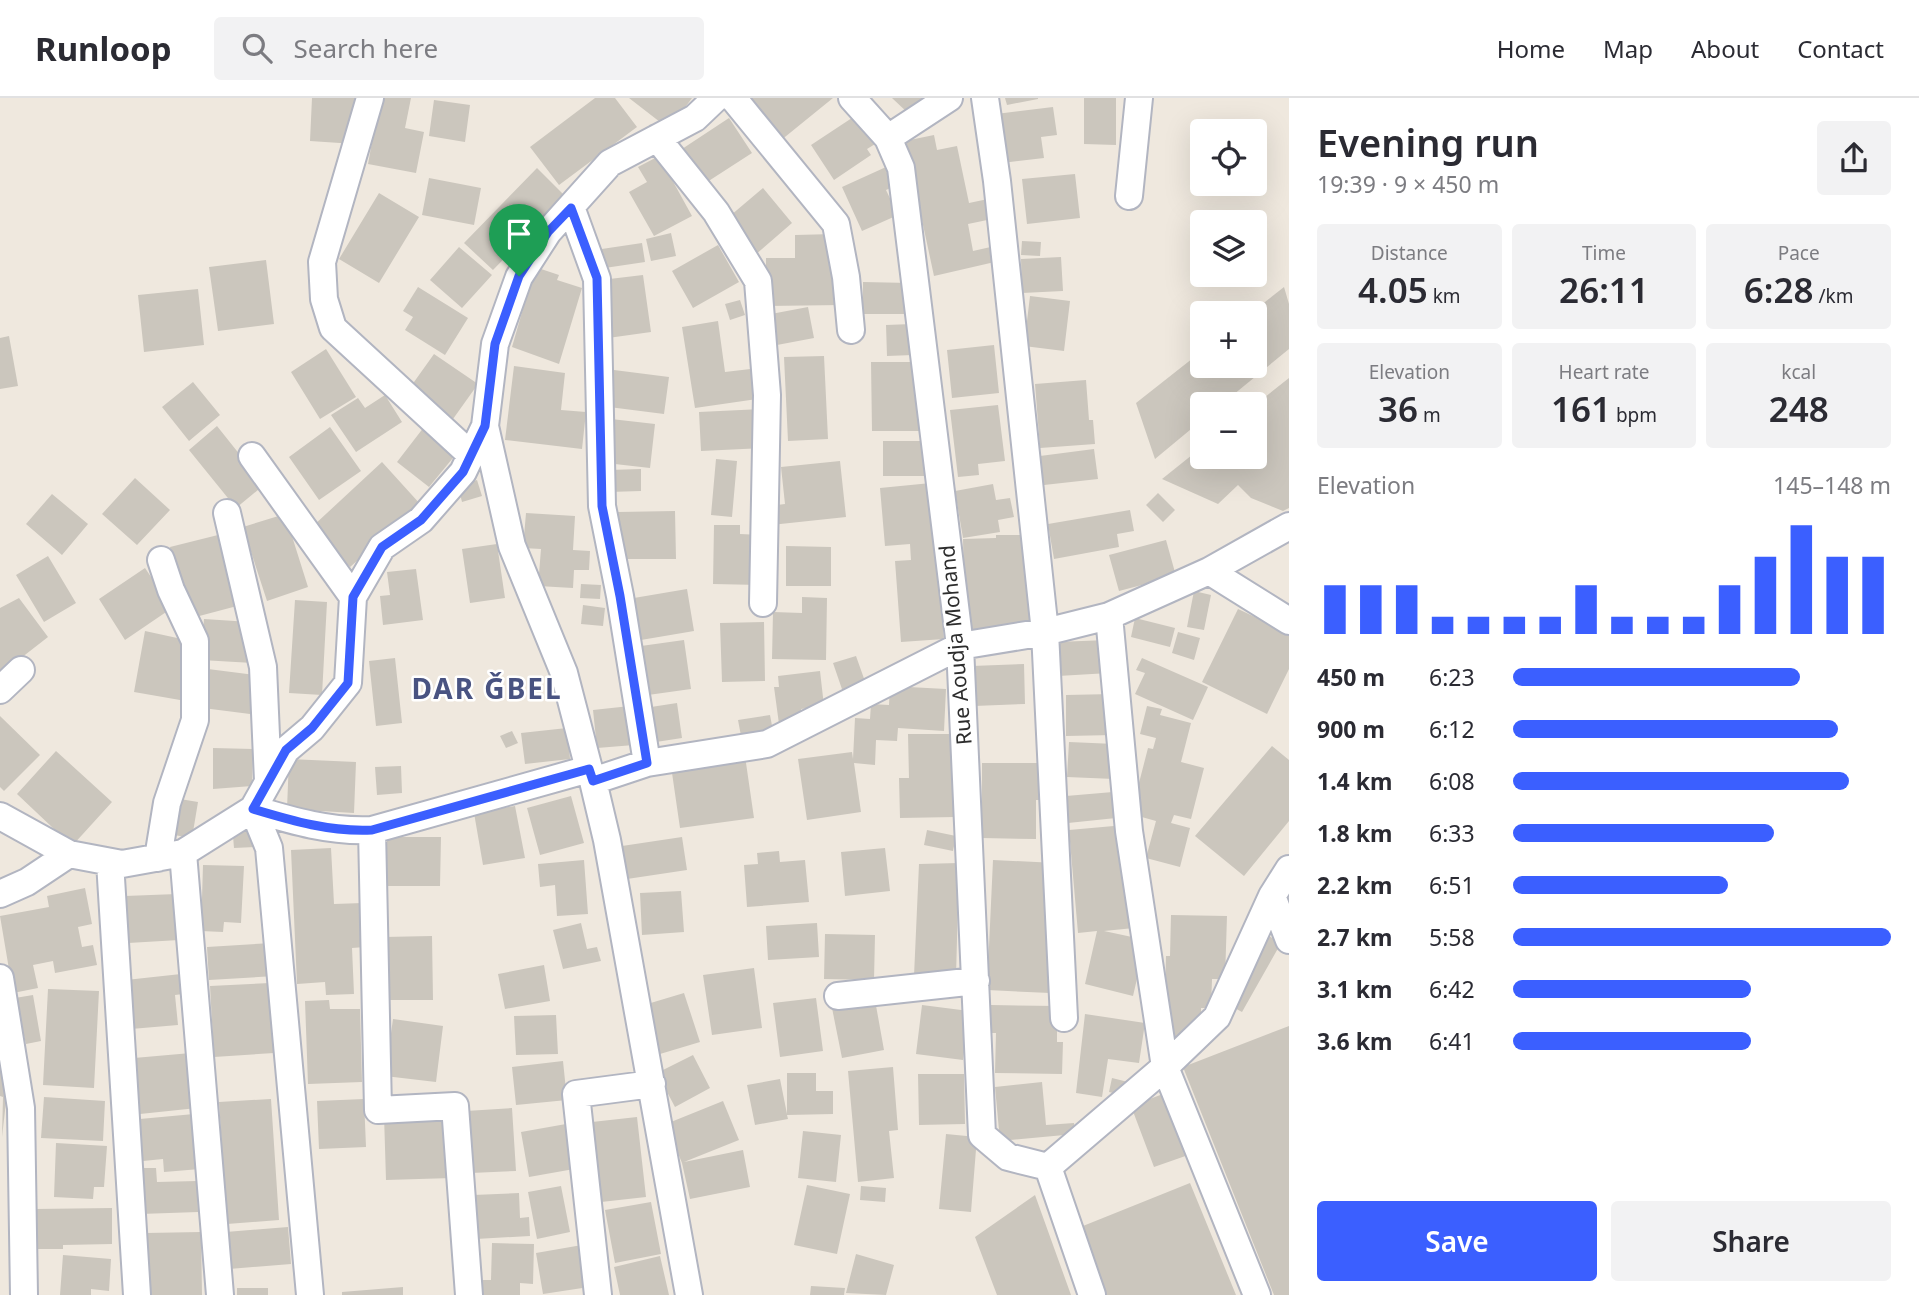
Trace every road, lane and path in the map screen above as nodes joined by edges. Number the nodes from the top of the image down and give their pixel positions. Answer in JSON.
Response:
{"nodes":[{"id":1,"x":370,"y":98,"type":"edge"},
{"id":2,"x":716,"y":98,"type":"edge"},
{"id":3,"x":733,"y":98,"type":"edge"},
{"id":4,"x":852,"y":98,"type":"edge"},
{"id":5,"x":949,"y":98,"type":"edge"},
{"id":6,"x":985,"y":98,"type":"edge"},
{"id":7,"x":1139,"y":98,"type":"edge"},
{"id":8,"x":657,"y":138,"type":"junction"},
{"id":9,"x":888,"y":138,"type":"junction"},
{"id":10,"x":1129,"y":196,"type":"dead end"},
{"id":11,"x":571,"y":208,"type":"junction"},
{"id":12,"x":850,"y":330,"type":"dead end"},
{"id":13,"x":485,"y":426,"type":"junction"},
{"id":14,"x":471,"y":455,"type":"junction"},
{"id":15,"x":253,"y":456,"type":"dead end"},
{"id":16,"x":227,"y":513,"type":"dead end"},
{"id":17,"x":1289,"y":526,"type":"edge"},
{"id":18,"x":161,"y":560,"type":"dead end"},
{"id":19,"x":1209,"y":571,"type":"junction"},
{"id":20,"x":353,"y":597,"type":"junction"},
{"id":21,"x":763,"y":603,"type":"dead end"},
{"id":22,"x":1109,"y":616,"type":"junction"},
{"id":23,"x":1289,"y":621,"type":"edge"},
{"id":24,"x":1045,"y":632,"type":"junction"},
{"id":25,"x":960,"y":646,"type":"junction"},
{"id":26,"x":21,"y":670,"type":"dead end"},
{"id":27,"x":0,"y":690,"type":"edge"},
{"id":28,"x":647,"y":763,"type":"junction"},
{"id":29,"x":591,"y":775,"type":"junction"},
{"id":30,"x":268,"y":783,"type":"junction"},
{"id":31,"x":253,"y":809,"type":"junction"},
{"id":32,"x":0,"y":816,"type":"edge"},
{"id":33,"x":372,"y":830,"type":"junction"},
{"id":34,"x":69,"y":855,"type":"junction"},
{"id":35,"x":170,"y":856,"type":"junction"},
{"id":36,"x":110,"y":862,"type":"junction"},
{"id":37,"x":1289,"y":869,"type":"edge"},
{"id":38,"x":0,"y":894,"type":"edge"},
{"id":39,"x":1272,"y":896,"type":"junction"},
{"id":40,"x":1289,"y":940,"type":"edge"},
{"id":41,"x":0,"y":978,"type":"edge"},
{"id":42,"x":976,"y":981,"type":"junction"},
{"id":43,"x":838,"y":996,"type":"dead end"},
{"id":44,"x":1064,"y":1018,"type":"dead end"},
{"id":45,"x":1165,"y":1068,"type":"junction"},
{"id":46,"x":652,"y":1084,"type":"junction"},
{"id":47,"x":1048,"y":1167,"type":"junction"},
{"id":48,"x":24,"y":1295,"type":"edge"},
{"id":49,"x":137,"y":1295,"type":"edge"},
{"id":50,"x":220,"y":1295,"type":"edge"},
{"id":51,"x":310,"y":1295,"type":"edge"},
{"id":52,"x":469,"y":1295,"type":"edge"},
{"id":53,"x":598,"y":1295,"type":"edge"},
{"id":54,"x":690,"y":1295,"type":"edge"},
{"id":55,"x":1092,"y":1295,"type":"edge"},
{"id":56,"x":1257,"y":1295,"type":"edge"}],
"edges":[{"from":1,"to":14,"type":"street"},
{"from":2,"to":8,"type":"street"},
{"from":3,"to":12,"type":"street"},
{"from":4,"to":9,"type":"street","name":"Rue Aoudja Mohand"},
{"from":5,"to":9,"type":"street"},
{"from":6,"to":24,"type":"street"},
{"from":7,"to":10,"type":"street"},
{"from":8,"to":11,"type":"street"},
{"from":8,"to":21,"type":"street"},
{"from":9,"to":25,"type":"street","name":"Rue Aoudja Mohand"},
{"from":11,"to":13,"type":"street"},
{"from":11,"to":28,"type":"street"},
{"from":13,"to":14,"type":"street"},
{"from":13,"to":29,"type":"street"},
{"from":14,"to":20,"type":"street"},
{"from":15,"to":20,"type":"street"},
{"from":16,"to":30,"type":"street"},
{"from":17,"to":19,"type":"street"},
{"from":18,"to":35,"type":"street"},
{"from":19,"to":22,"type":"street"},
{"from":19,"to":23,"type":"street"},
{"from":20,"to":30,"type":"street"},
{"from":22,"to":24,"type":"street"},
{"from":22,"to":45,"type":"street"},
{"from":24,"to":25,"type":"street"},
{"from":24,"to":44,"type":"street"},
{"from":25,"to":28,"type":"street"},
{"from":25,"to":42,"type":"street","name":"Rue Aoudja Mohand"},
{"from":26,"to":27,"type":"street"},
{"from":28,"to":29,"type":"street"},
{"from":29,"to":33,"type":"street"},
{"from":29,"to":46,"type":"street"},
{"from":30,"to":31,"type":"street"},
{"from":31,"to":33,"type":"street"},
{"from":31,"to":35,"type":"street"},
{"from":31,"to":51,"type":"street"},
{"from":32,"to":34,"type":"street"},
{"from":33,"to":52,"type":"street"},
{"from":34,"to":36,"type":"street"},
{"from":34,"to":38,"type":"street"},
{"from":35,"to":36,"type":"street"},
{"from":35,"to":50,"type":"street"},
{"from":36,"to":49,"type":"street"},
{"from":37,"to":39,"type":"street"},
{"from":39,"to":40,"type":"street"},
{"from":39,"to":45,"type":"street"},
{"from":41,"to":48,"type":"street"},
{"from":42,"to":43,"type":"street"},
{"from":42,"to":47,"type":"street","name":"Rue Aoudja Mohand"},
{"from":45,"to":47,"type":"street"},
{"from":45,"to":56,"type":"street"},
{"from":46,"to":53,"type":"street"},
{"from":46,"to":54,"type":"street"},
{"from":47,"to":55,"type":"street"}]}
